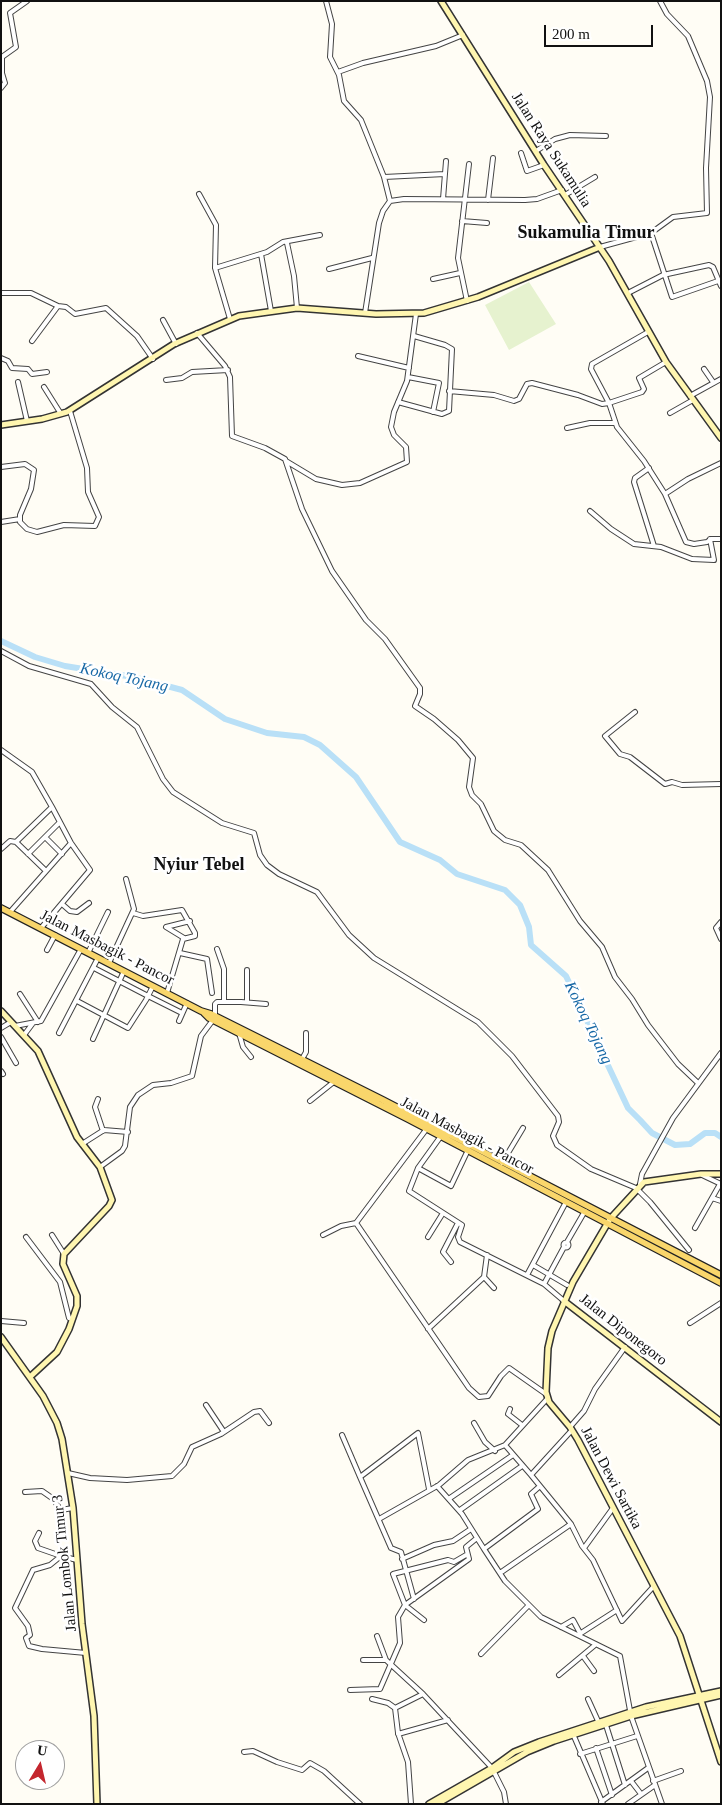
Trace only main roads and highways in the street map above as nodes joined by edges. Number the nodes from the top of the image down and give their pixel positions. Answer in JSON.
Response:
{"nodes":[{"id":1,"x":1,"y":908,"type":"edge"},
{"id":2,"x":214,"y":1018,"type":"junction"},
{"id":3,"x":301,"y":1062,"type":"junction"},
{"id":4,"x":358,"y":1090,"type":"junction"},
{"id":5,"x":428,"y":1127,"type":"junction"},
{"id":6,"x":609,"y":1221,"type":"junction"},
{"id":7,"x":721,"y":1275,"type":"edge"},
{"id":8,"x":721,"y":1283,"type":"edge"}],
"edges":[{"from":1,"to":2,"type":"main road","name":"Jalan Masbagik - Pancor"},
{"from":2,"to":3,"type":"main road","name":"Jalan Masbagik - Pancor"},
{"from":2,"to":3,"type":"main road","name":"Jalan Masbagik - Pancor"},
{"from":3,"to":4,"type":"main road","name":"Jalan Masbagik - Pancor"},
{"from":3,"to":4,"type":"main road","name":"Jalan Masbagik - Pancor"},
{"from":4,"to":5,"type":"main road","name":"Jalan Masbagik - Pancor"},
{"from":5,"to":6,"type":"main road","name":"Jalan Masbagik - Pancor"},
{"from":5,"to":6,"type":"main road","name":"Jalan Masbagik - Pancor"},
{"from":6,"to":7,"type":"main road","name":"Jalan Masbagik - Pancor"},
{"from":6,"to":8,"type":"main road","name":"Jalan Masbagik - Pancor"}]}
